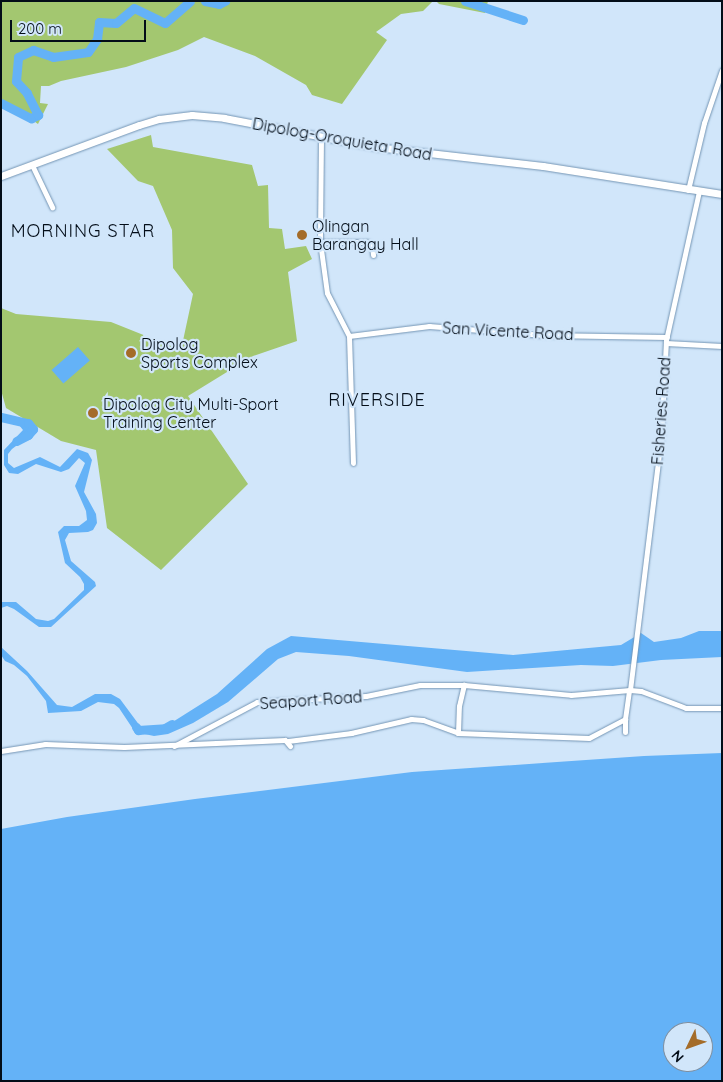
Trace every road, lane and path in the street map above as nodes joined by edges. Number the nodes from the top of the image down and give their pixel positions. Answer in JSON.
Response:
{"nodes":[{"id":1,"x":722,"y":70,"type":"edge"},
{"id":2,"x":321,"y":138,"type":"junction"},
{"id":3,"x":32,"y":165,"type":"junction"},
{"id":4,"x":1,"y":176,"type":"edge"},
{"id":5,"x":688,"y":190,"type":"junction"},
{"id":6,"x":699,"y":191,"type":"junction"},
{"id":7,"x":722,"y":194,"type":"edge"},
{"id":8,"x":52,"y":207,"type":"dead end"},
{"id":9,"x":320,"y":242,"type":"junction"},
{"id":10,"x":373,"y":255,"type":"dead end"},
{"id":11,"x":349,"y":336,"type":"junction"},
{"id":12,"x":666,"y":340,"type":"junction"},
{"id":13,"x":722,"y":346,"type":"edge"},
{"id":14,"x":353,"y":463,"type":"dead end"},
{"id":15,"x":464,"y":685,"type":"junction"},
{"id":16,"x":629,"y":690,"type":"junction"},
{"id":17,"x":722,"y":708,"type":"edge"},
{"id":18,"x":626,"y":719,"type":"junction"},
{"id":19,"x":625,"y":732,"type":"dead end"},
{"id":20,"x":458,"y":733,"type":"junction"},
{"id":21,"x":174,"y":746,"type":"junction"},
{"id":22,"x":1,"y":751,"type":"edge"}],
"edges":[{"from":1,"to":5,"type":"street"},
{"from":2,"to":3,"type":"main road","name":"Dipolog-Oroquieta Road"},
{"from":2,"to":5,"type":"main road","name":"Dipolog-Oroquieta Road"},
{"from":2,"to":9,"type":"street"},
{"from":3,"to":4,"type":"main road","name":"Dipolog-Oroquieta Road"},
{"from":3,"to":8,"type":"street"},
{"from":5,"to":6,"type":"main road","name":"Dipolog-Oroquieta Road"},
{"from":6,"to":7,"type":"main road","name":"Dipolog-Oroquieta Road"},
{"from":6,"to":12,"type":"street","name":"Fisheries Road"},
{"from":9,"to":10,"type":"street"},
{"from":9,"to":11,"type":"street"},
{"from":11,"to":12,"type":"street","name":"San Vicente Road"},
{"from":11,"to":14,"type":"street"},
{"from":12,"to":13,"type":"street","name":"San Vicente Road"},
{"from":12,"to":16,"type":"street","name":"Fisheries Road"},
{"from":15,"to":16,"type":"street","name":"Seaport Road"},
{"from":15,"to":20,"type":"street"},
{"from":15,"to":21,"type":"street","name":"Seaport Road"},
{"from":16,"to":17,"type":"street","name":"Seaport Road"},
{"from":16,"to":18,"type":"street","name":"Fisheries Road"},
{"from":18,"to":19,"type":"street","name":"Fisheries Road"},
{"from":18,"to":20,"type":"street"},
{"from":20,"to":21,"type":"street"},
{"from":21,"to":22,"type":"street","name":"Seaport Road"}]}
